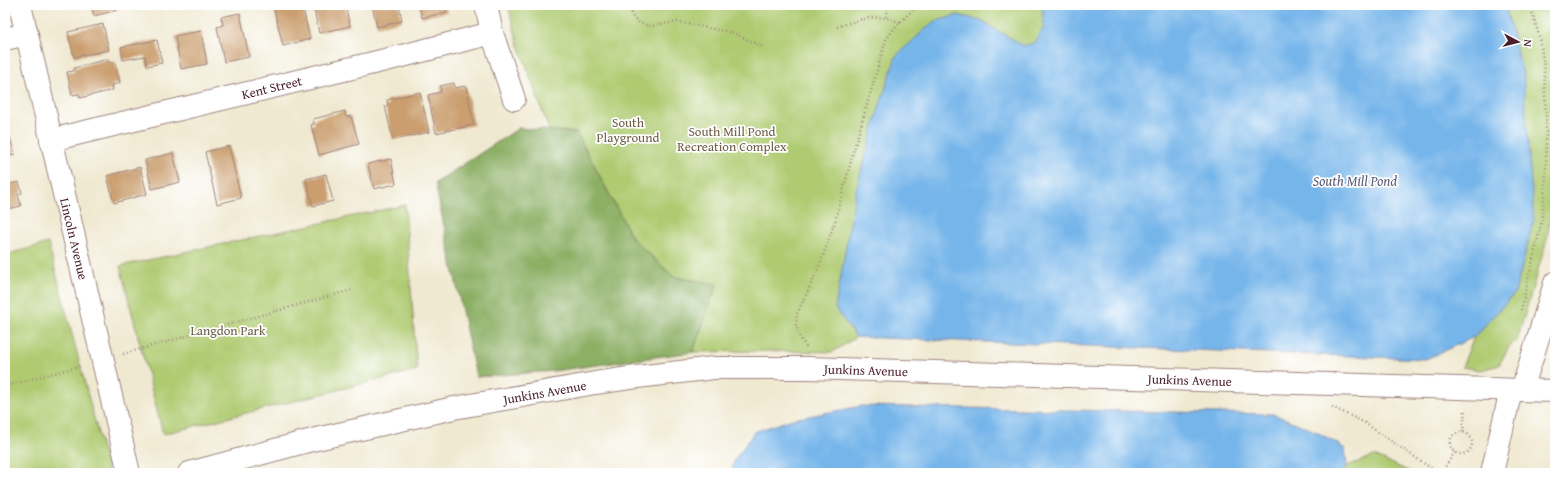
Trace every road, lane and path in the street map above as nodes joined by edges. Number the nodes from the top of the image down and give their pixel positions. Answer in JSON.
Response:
{"nodes":[{"id":1,"x":20,"y":5,"type":"edge"},
{"id":2,"x":486,"y":5,"type":"edge"},
{"id":3,"x":629,"y":5,"type":"edge"},
{"id":4,"x":888,"y":5,"type":"edge"},
{"id":5,"x":918,"y":5,"type":"edge"},
{"id":6,"x":1530,"y":5,"type":"edge"},
{"id":7,"x":886,"y":17,"type":"junction"},
{"id":8,"x":900,"y":22,"type":"junction"},
{"id":9,"x":837,"y":27,"type":"dead end"},
{"id":10,"x":492,"y":32,"type":"junction"},
{"id":11,"x":27,"y":34,"type":"junction"},
{"id":12,"x":5,"y":39,"type":"edge"},
{"id":13,"x":763,"y":47,"type":"dead end"},
{"id":14,"x":514,"y":99,"type":"dead end"},
{"id":15,"x":51,"y":140,"type":"junction"},
{"id":16,"x":1555,"y":283,"type":"edge"},
{"id":17,"x":351,"y":290,"type":"dead end"},
{"id":18,"x":1521,"y":312,"type":"dead end"},
{"id":19,"x":808,"y":350,"type":"dead end"},
{"id":20,"x":101,"y":360,"type":"junction"},
{"id":21,"x":5,"y":386,"type":"edge"},
{"id":22,"x":1516,"y":390,"type":"junction"},
{"id":23,"x":1555,"y":391,"type":"edge"},
{"id":24,"x":1325,"y":405,"type":"dead end"},
{"id":25,"x":1466,"y":406,"type":"dead end"},
{"id":26,"x":1463,"y":432,"type":"junction"},
{"id":27,"x":1455,"y":452,"type":"junction"},
{"id":28,"x":129,"y":473,"type":"edge"},
{"id":29,"x":189,"y":473,"type":"edge"},
{"id":30,"x":1440,"y":473,"type":"edge"},
{"id":31,"x":1492,"y":473,"type":"edge"}],
"edges":[{"from":1,"to":11,"type":"street","name":"Lincoln Avenue"},
{"from":2,"to":10,"type":"street"},
{"from":3,"to":13,"type":"path"},
{"from":4,"to":7,"type":"path"},
{"from":5,"to":8,"type":"path"},
{"from":6,"to":18,"type":"path"},
{"from":7,"to":8,"type":"path"},
{"from":7,"to":9,"type":"path"},
{"from":8,"to":19,"type":"path"},
{"from":10,"to":14,"type":"street"},
{"from":10,"to":15,"type":"street","name":"Kent Street"},
{"from":11,"to":12,"type":"street"},
{"from":11,"to":15,"type":"street","name":"Lincoln Avenue"},
{"from":15,"to":20,"type":"street","name":"Lincoln Avenue"},
{"from":16,"to":22,"type":"street"},
{"from":17,"to":20,"type":"path"},
{"from":20,"to":21,"type":"path"},
{"from":20,"to":28,"type":"street","name":"Lincoln Avenue"},
{"from":22,"to":23,"type":"street","name":"Junkins Avenue"},
{"from":22,"to":29,"type":"street","name":"Junkins Avenue"},
{"from":22,"to":31,"type":"street"},
{"from":24,"to":30,"type":"path"},
{"from":25,"to":26,"type":"path"},
{"from":26,"to":27,"type":"path"},
{"from":26,"to":27,"type":"path"},
{"from":27,"to":30,"type":"path"}]}
